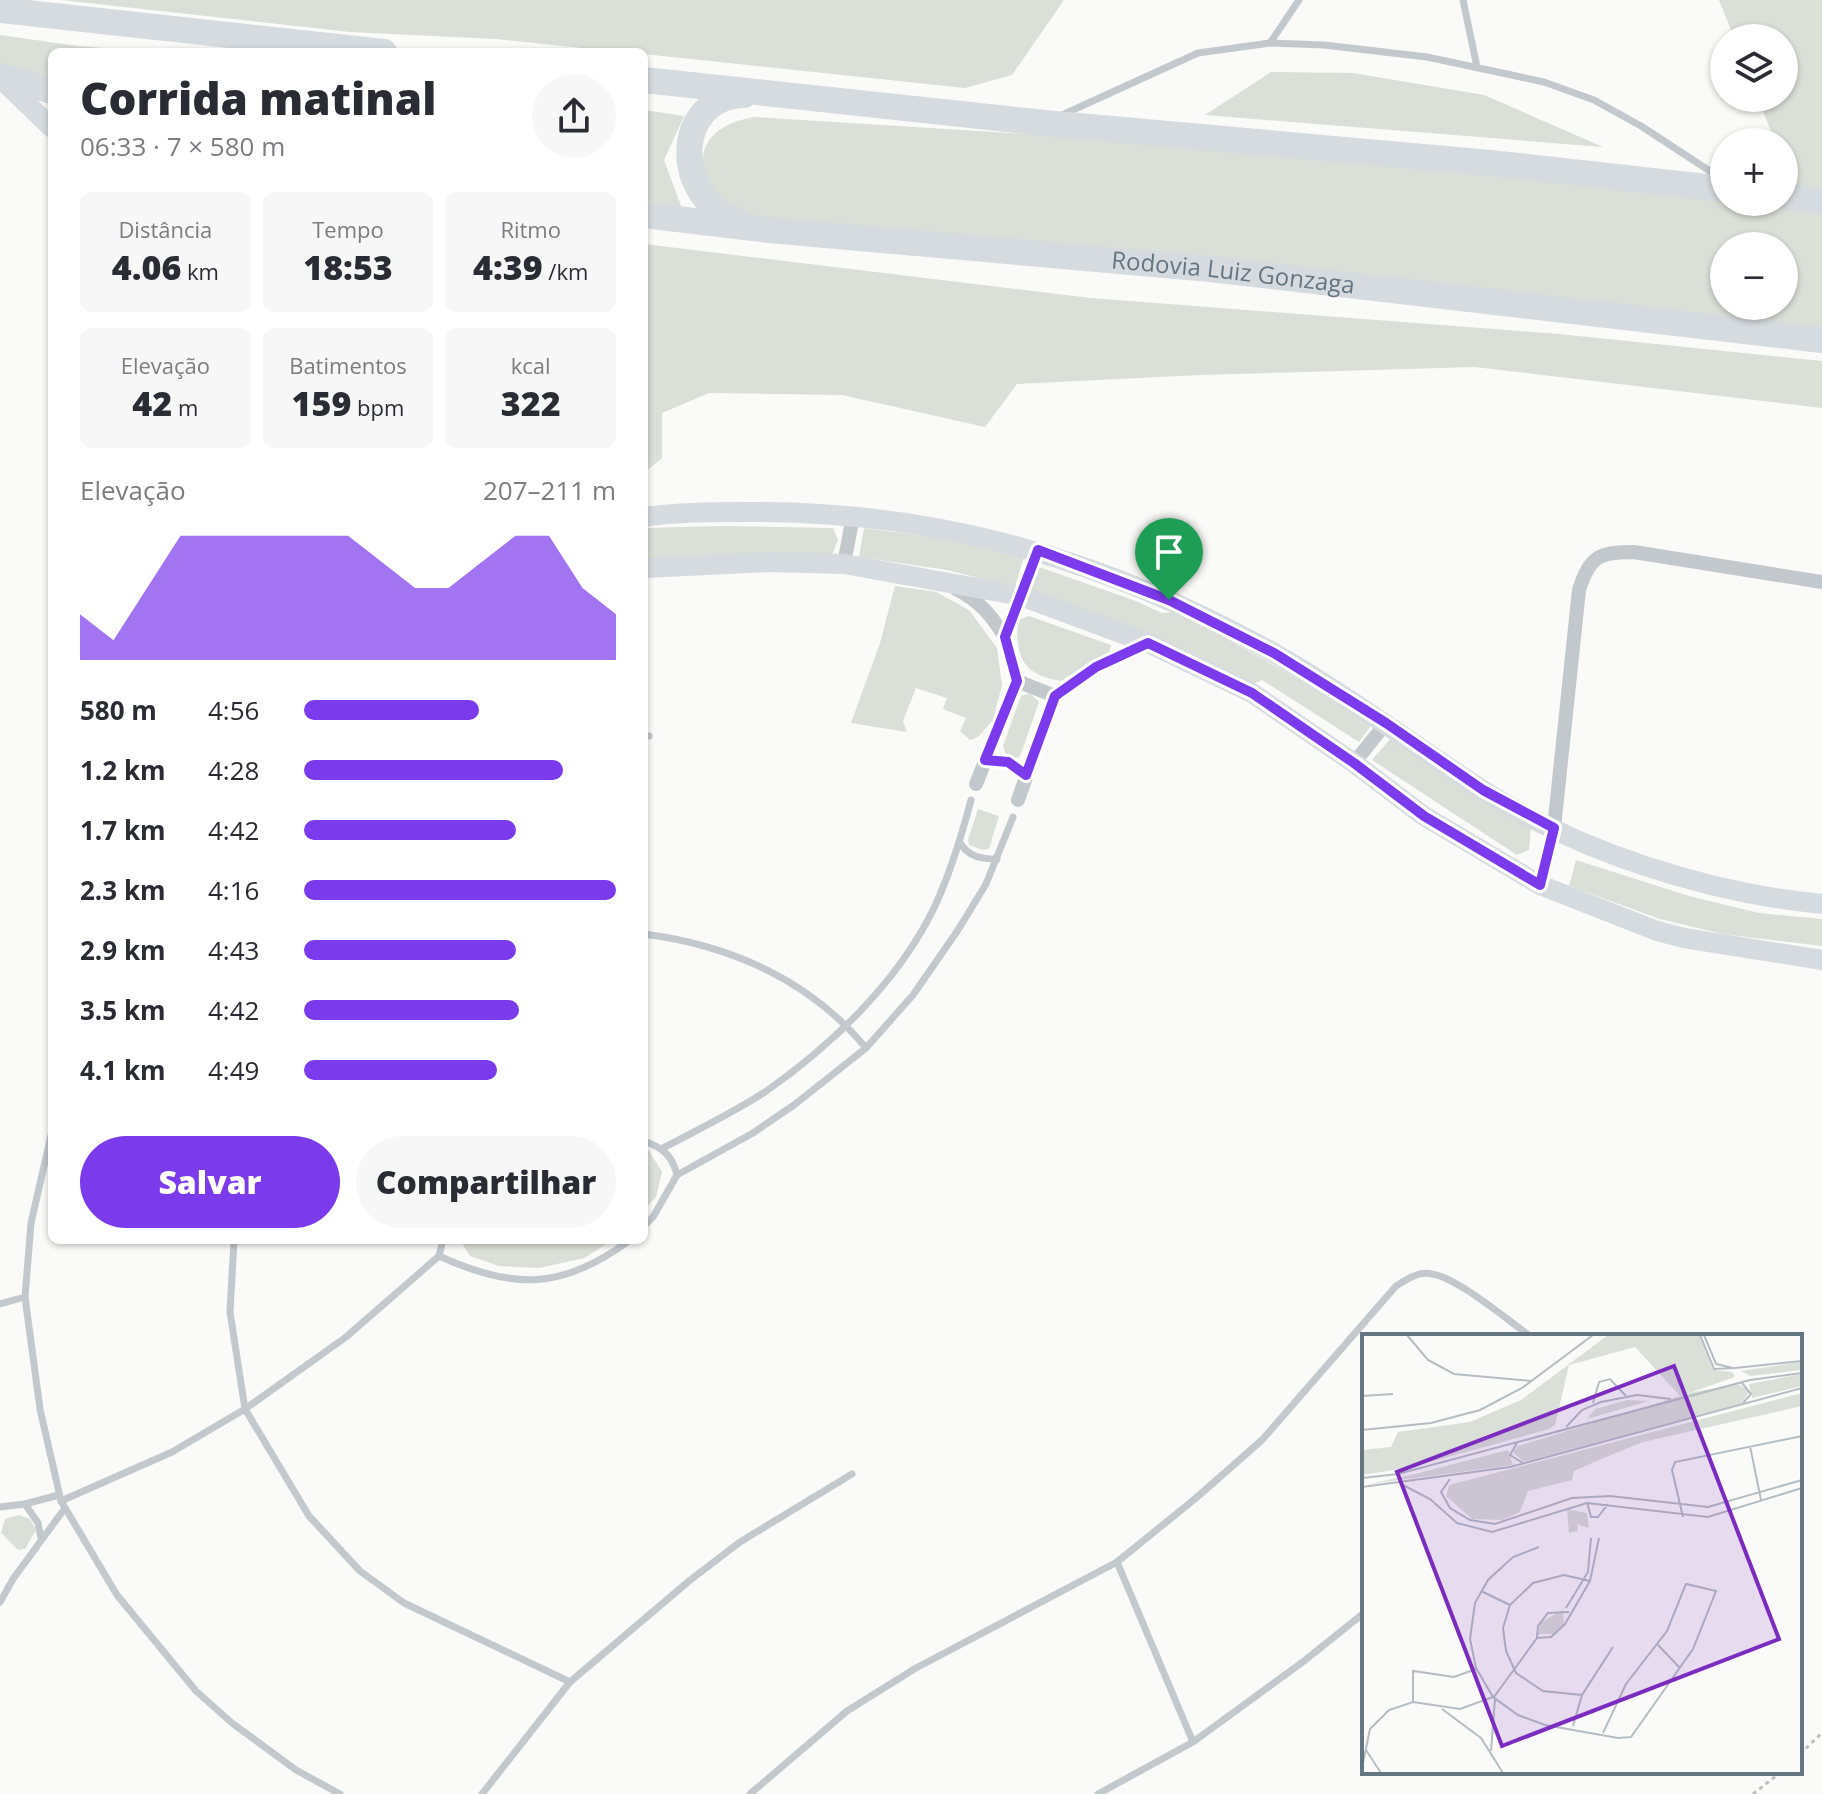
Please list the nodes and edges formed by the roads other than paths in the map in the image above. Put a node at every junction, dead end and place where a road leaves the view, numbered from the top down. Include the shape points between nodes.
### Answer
1 (1299, 0) edge
2 (1463, 0) edge
3 (0, 10) edge
4 (1270, 43) junction
5 (347, 48) edge
6 (1477, 67) junction
7 (0, 77) edge
8 (648, 80) edge
9 (48, 90) edge
10 (788, 95) junction
11 (1045, 123) junction
12 (48, 124) edge
13 (1710, 171) edge
14 (1710, 187) edge
15 (1798, 198) edge
16 (1822, 201) edge
17 (648, 215) edge
18 (769, 230) junction
19 (1822, 340) edge
20 (648, 516) edge
21 (853, 516) junction
22 (1038, 550) junction
23 (844, 564) junction
24 (648, 568) edge
25 (938, 580) junction
26 (1822, 582) edge
27 (1021, 596) junction
28 (1005, 637) junction
29 (1148, 643) junction
30 (1017, 681) junction
31 (1055, 696) junction
32 (1386, 723) junction
33 (985, 760) junction
34 (1354, 763) junction
35 (1026, 775) junction
36 (976, 784) dead end
37 (971, 800) dead end
38 (1018, 800) dead end
39 (1013, 817) dead end
40 (1554, 828) junction
41 (960, 843) junction
42 (997, 859) junction
43 (1540, 885) junction
44 (1822, 904) edge
45 (648, 935) edge
46 (1822, 960) edge
47 (846, 1024) junction
48 (866, 1048) junction
49 (648, 1142) edge
50 (663, 1148) junction
51 (48, 1149) edge
52 (677, 1175) junction
53 (648, 1222) edge
54 (234, 1244) edge
55 (442, 1244) edge
56 (624, 1244) edge
57 (439, 1256) junction
58 (25, 1297) junction
59 (0, 1304) edge
60 (1527, 1334) edge
61 (245, 1409) junction
62 (852, 1474) dead end
63 (62, 1501) junction
64 (25, 1504) junction
65 (0, 1507) edge
66 (41, 1538) junction
67 (1117, 1562) junction
68 (0, 1602) edge
69 (1362, 1615) edge
70 (570, 1682) junction
71 (1193, 1742) junction
72 (340, 1794) edge
73 (482, 1794) edge
74 (750, 1794) edge
75 (1098, 1794) edge

1 - 4 lane
2 - 6 lane
3 - 5 highway
4 - 6 lane via 1427,57
4 - 11 lane via 1198,53
6 - 13 lane via 1594,100
7 - 9 highway
7 - 12 main road
8 - 10 highway
10 - 11 highway
10 - 18 highway via 720,100 698,123 688,152 698,191 712,207
11 - 14 highway
15 - 16 highway
17 - 18 highway, Rodovia Luiz Gonzaga
18 - 19 highway, Rodovia Luiz Gonzaga via 1210,269
20 - 21 main road via 779,511
21 - 22 main road via 945,528
21 - 23 street
22 - 27 street
22 - 32 main road via 1169,600 1274,653
23 - 24 main road
23 - 25 main road
25 - 27 main road
25 - 28 street via 979,602
26 - 40 street via 1634,552 1596,557 1579,590
27 - 28 street
27 - 29 main road
28 - 30 street
29 - 31 street via 1096,667
29 - 34 main road via 1252,693
30 - 31 street
30 - 33 street
31 - 35 street
32 - 34 street
32 - 40 main road via 1483,790
33 - 35 street via 1008,762
33 - 36 street
34 - 43 main road via 1455,837
35 - 38 street
37 - 41 lane
39 - 42 lane
40 - 43 street
40 - 44 main road via 1706,884
41 - 42 lane via 977,857
41 - 47 lane via 932,911 905,955
42 - 48 lane via 913,995
43 - 46 main road via 1657,931
45 - 47 lane via 730,955 779,976
47 - 48 lane
47 - 50 lane via 762,1094
48 - 52 lane via 784,1112
49 - 50 lane
50 - 52 lane
51 - 58 lane via 31,1223
52 - 53 lane
54 - 61 lane via 230,1312
55 - 57 lane
56 - 57 lane via 590,1267 518,1282
57 - 61 lane via 346,1337
58 - 59 lane
58 - 63 lane via 40,1409
60 - 67 lane via 1450,1280 1430,1273 1412,1276 1396,1286 1262,1440
61 - 63 lane via 172,1452
61 - 70 lane via 309,1516 360,1571 404,1603
62 - 70 lane via 730,1550
63 - 64 lane
63 - 66 lane
63 - 72 lane via 117,1595 196,1691 296,1770
64 - 65 lane
64 - 66 lane
66 - 68 lane
67 - 71 lane
67 - 74 lane via 847,1711
69 - 71 lane
70 - 73 lane
71 - 75 lane

